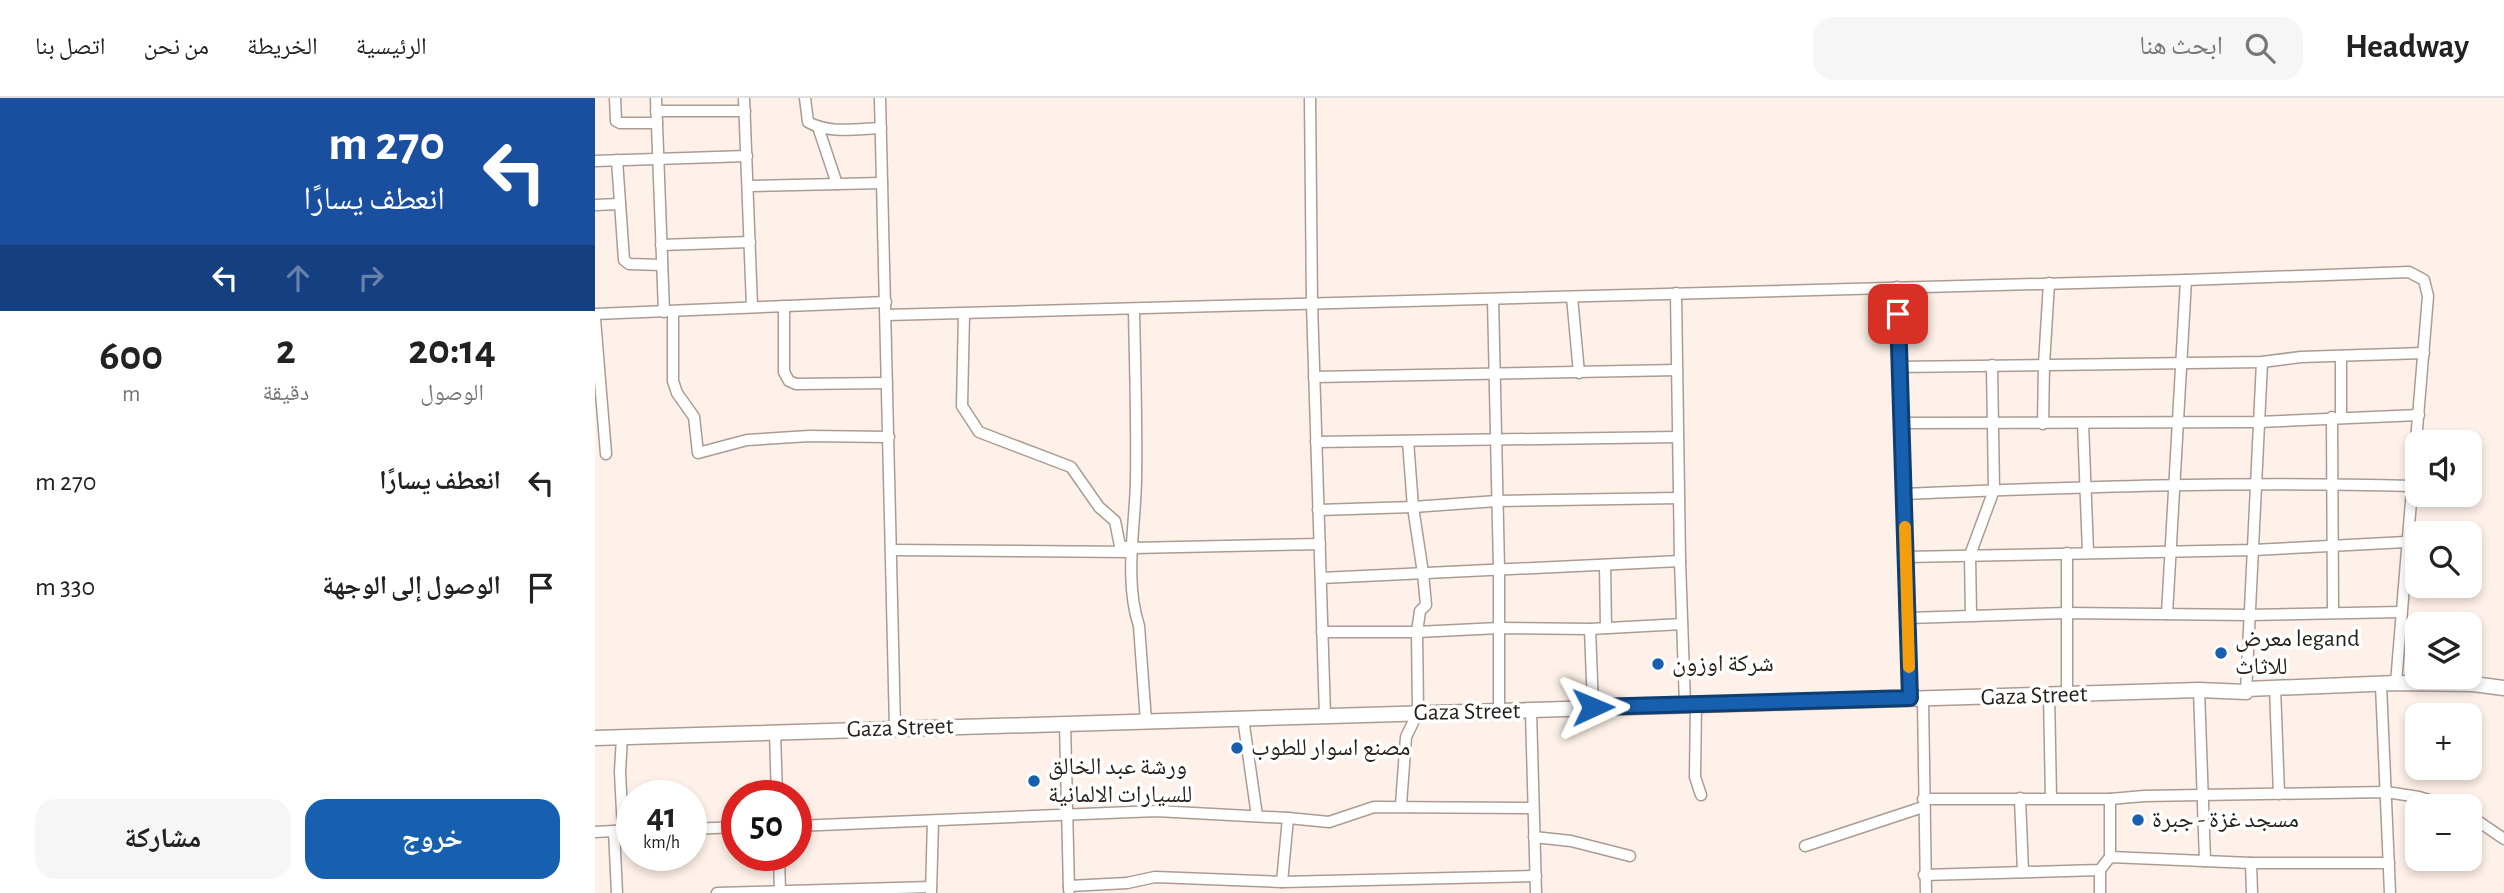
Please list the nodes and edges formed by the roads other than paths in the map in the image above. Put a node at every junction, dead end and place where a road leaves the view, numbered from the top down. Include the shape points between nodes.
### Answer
1 (615, 98) edge
2 (656, 98) edge
3 (744, 98) edge
4 (805, 98) edge
5 (880, 98) edge
6 (1310, 98) edge
7 (745, 111) junction
8 (657, 117) junction
9 (818, 127) junction
10 (881, 128) junction
11 (747, 156) junction
12 (658, 158) junction
13 (617, 160) junction
14 (595, 161) edge
15 (881, 183) junction
16 (837, 184) junction
17 (748, 186) junction
18 (620, 204) junction
19 (595, 205) edge
20 (750, 242) junction
21 (661, 245) junction
22 (662, 265) junction
23 (2186, 280) junction
24 (2049, 284) junction
25 (1897, 287) junction
26 (1676, 293) junction
27 (1572, 297) junction
28 (1493, 299) junction
29 (886, 302) junction
30 (1312, 304) junction
31 (784, 306) junction
32 (752, 307) junction
33 (1134, 309) junction
34 (669, 312) junction
35 (964, 314) junction
36 (886, 315) junction
37 (595, 316) edge
38 (2424, 352) junction
39 (2341, 356) junction
40 (2181, 362) junction
41 (2262, 362) junction
42 (2044, 364) junction
43 (1992, 365) junction
44 (1899, 367) junction
45 (1677, 370) junction
46 (1493, 373) junction
47 (1579, 373) junction
48 (1314, 377) junction
49 (887, 383) junction
50 (2419, 415) junction
51 (2337, 417) junction
52 (2178, 422) junction
53 (2259, 422) junction
54 (2083, 423) junction
55 (1901, 424) junction
56 (1993, 424) junction
57 (2043, 424) junction
58 (2418, 430) edge
59 (888, 437) junction
60 (1678, 437) junction
61 (1496, 440) junction
62 (1408, 441) junction
63 (1316, 442) junction
64 (606, 454) dead end
65 (2174, 484) junction
66 (2333, 484) junction
67 (2256, 485) junction
68 (2085, 486) junction
69 (2405, 486) edge
70 (1994, 490) junction
71 (1904, 494) junction
72 (1679, 498) junction
73 (1497, 501) junction
74 (1413, 507) junction
75 (1318, 510) junction
76 (2405, 542) edge
77 (1319, 544) junction
78 (2333, 545) junction
79 (891, 550) junction
80 (1133, 550) junction
81 (2170, 550) junction
82 (2253, 550) junction
83 (2088, 552) junction
84 (2067, 553) junction
85 (1970, 555) junction
86 (2405, 556) edge
87 (1906, 557) junction
88 (1679, 561) junction
89 (1605, 565) junction
90 (1499, 569) junction
91 (1423, 573) junction
92 (1321, 578) junction
93 (2333, 612) junction
94 (2401, 612) junction
95 (2067, 613) junction
96 (2167, 614) junction
97 (1971, 615) junction
98 (2249, 615) junction
99 (1908, 618) junction
100 (1682, 624) junction
101 (1499, 628) junction
102 (1606, 628) junction
103 (1590, 629) junction
104 (1322, 632) junction
105 (1417, 632) junction
106 (2389, 683) junction
107 (2275, 688) junction
108 (2504, 688) edge
109 (2199, 690) junction
110 (2246, 692) junction
111 (2049, 694) junction
112 (2067, 694) junction
113 (1916, 699) junction
114 (1690, 705) junction
115 (1593, 707) junction
116 (1531, 710) junction
117 (1499, 711) junction
118 (1418, 712) junction
119 (1325, 715) junction
120 (1243, 718) junction
121 (1146, 721) junction
122 (1065, 723) junction
123 (895, 728) junction
124 (775, 733) junction
125 (595, 737) edge
126 (622, 737) junction
127 (620, 780) edge
128 (776, 780) edge
129 (2386, 792) junction
130 (2279, 794) junction
131 (1701, 795) dead end
132 (2202, 795) junction
133 (2405, 795) edge
134 (2050, 797) junction
135 (2020, 798) junction
136 (2110, 799) junction
137 (1923, 803) junction
138 (1401, 805) junction
139 (1533, 808) junction
140 (1067, 815) junction
141 (1257, 816) junction
142 (1287, 818) junction
143 (933, 821) junction
144 (2482, 824) edge
145 (812, 825) edge
146 (616, 831) edge
147 (595, 832) edge
148 (1534, 837) junction
149 (2504, 839) edge
150 (1805, 846) dead end
151 (1630, 856) dead end
152 (2110, 858) junction
153 (2205, 860) junction
154 (2251, 863) junction
155 (2389, 863) junction
156 (2100, 870) junction
157 (619, 871) edge
158 (779, 871) edge
159 (2023, 872) junction
160 (1924, 875) junction
161 (1536, 876) junction
162 (1282, 882) junction
163 (931, 890) edge
164 (1069, 890) edge
165 (780, 892) edge
166 (617, 893) edge
167 (717, 893) edge
168 (1536, 893) edge
169 (1926, 893) edge
170 (2100, 893) edge
171 (2252, 893) edge
172 (2390, 893) edge

1 - 8 street via 616,121
2 - 8 street
3 - 7 street
4 - 9 street via 808,122
5 - 10 street
6 - 30 street
7 - 8 street
7 - 11 street
8 - 12 street
9 - 10 street
9 - 16 street
10 - 15 street
11 - 12 street
11 - 17 street
12 - 13 street
12 - 21 street
13 - 14 street
13 - 18 street
15 - 16 street
15 - 29 street
16 - 17 street
17 - 20 street
18 - 19 street
18 - 22 street via 625,262
20 - 21 street
20 - 32 street
21 - 22 street
22 - 34 street
23 - 24 street
23 - 38 street via 2409,272 2424,280 2428,288
23 - 40 street
24 - 25 street
24 - 42 street
25 - 26 street
25 - 44 street
26 - 27 street
26 - 45 street
27 - 28 street
27 - 47 street
28 - 30 street
28 - 46 street
29 - 31 street
29 - 36 street
30 - 33 street
30 - 48 street
31 - 32 street
31 - 49 street via 784,372 789,381
32 - 34 street
33 - 35 street
33 - 80 street
34 - 37 street
34 - 59 street via 673,382 694,417 698,453 747,440
35 - 36 street
35 - 80 street via 963,406 979,432 1071,467 1099,507 1115,521 1120,546
36 - 49 street
37 - 64 street
38 - 39 street
38 - 50 street
39 - 41 street
39 - 51 street
40 - 41 street
40 - 42 street
40 - 52 street
41 - 53 street
42 - 43 street
42 - 57 street
43 - 44 street
43 - 56 street
44 - 55 street
45 - 47 street
45 - 60 street
46 - 47 street
46 - 48 street
46 - 61 street
48 - 63 street
49 - 59 street
50 - 51 street
50 - 58 street
51 - 53 street
51 - 66 street
52 - 53 street
52 - 54 street
52 - 65 street
53 - 67 street
54 - 57 street
54 - 68 street
55 - 56 street
55 - 71 street
56 - 57 street
56 - 70 street
59 - 79 street
60 - 61 street
60 - 72 street
61 - 62 street
61 - 73 street
62 - 63 street
62 - 74 street
63 - 75 street
65 - 67 street
65 - 68 street
65 - 81 street
66 - 67 street
66 - 69 street
66 - 78 street
67 - 82 street
68 - 70 street
68 - 83 street
70 - 71 street
70 - 85 street
71 - 87 street
72 - 73 street
72 - 88 street
73 - 74 street
73 - 90 street
74 - 75 street
74 - 91 street
75 - 77 street
76 - 78 street
77 - 80 street
77 - 92 street
78 - 82 street
78 - 93 street
79 - 80 street
79 - 123 street
80 - 121 street via 1134,611
81 - 82 street
81 - 83 street
81 - 96 street
82 - 98 street
83 - 84 street
84 - 85 street
84 - 95 street
85 - 87 street
85 - 97 street
86 - 94 street
87 - 99 street
88 - 89 street
88 - 100 street
89 - 90 street
89 - 102 street
90 - 91 street
90 - 101 street
91 - 92 street
91 - 105 street via 1426,604 1420,611
92 - 104 street
93 - 94 street
93 - 98 street
94 - 106 street
95 - 96 street
95 - 97 street
95 - 112 street
96 - 98 street
97 - 99 street
98 - 110 street
99 - 113 street
100 - 102 street
100 - 114 street
101 - 103 street
101 - 105 street
101 - 117 street
102 - 103 street
103 - 115 street
104 - 105 street
104 - 119 street
105 - 118 street
106 - 107 main road, Gaza Street
106 - 108 main road, Gaza Street
106 - 129 street
107 - 110 main road, Gaza Street
107 - 130 street
109 - 110 main road, Gaza Street
109 - 112 main road, Gaza Street
109 - 132 street
111 - 112 main road, Gaza Street
111 - 113 main road, Gaza Street
111 - 134 street
113 - 114 main road, Gaza Street
113 - 137 street
114 - 115 main road, Gaza Street
114 - 131 street via 1695,777
115 - 116 main road, Gaza Street
116 - 117 main road, Gaza Street
116 - 139 street
117 - 118 main road, Gaza Street
118 - 119 main road, Gaza Street
118 - 138 street via 1406,737
119 - 120 main road, Gaza Street
120 - 121 main road, Gaza Street
120 - 141 street
121 - 122 main road, Gaza Street
122 - 123 main road, Gaza Street
122 - 140 street
123 - 124 main road, Gaza Street
124 - 126 main road, Gaza Street
124 - 128 street
125 - 126 main road, Gaza Street
126 - 127 street
129 - 130 street
129 - 133 street
129 - 155 street
130 - 132 street
132 - 136 street
132 - 153 street
134 - 135 street
134 - 136 street
135 - 137 street
135 - 159 street
136 - 152 street
137 - 150 street
137 - 160 street
138 - 139 street
138 - 142 street via 1374,807 1329,822
139 - 148 street
140 - 141 street via 1170,811
140 - 143 street
140 - 164 street
141 - 142 street
142 - 162 street
143 - 145 street
143 - 163 street
144 - 149 street
146 - 147 street
148 - 151 street
148 - 161 street
152 - 153 street
152 - 156 street
153 - 154 street
154 - 155 street
154 - 171 street
155 - 172 street
156 - 159 street
156 - 170 street
157 - 166 street
158 - 165 street
159 - 160 street
160 - 169 street
161 - 162 street
161 - 168 street
162 - 164 street via 1156,877
163 - 165 street
165 - 167 street

